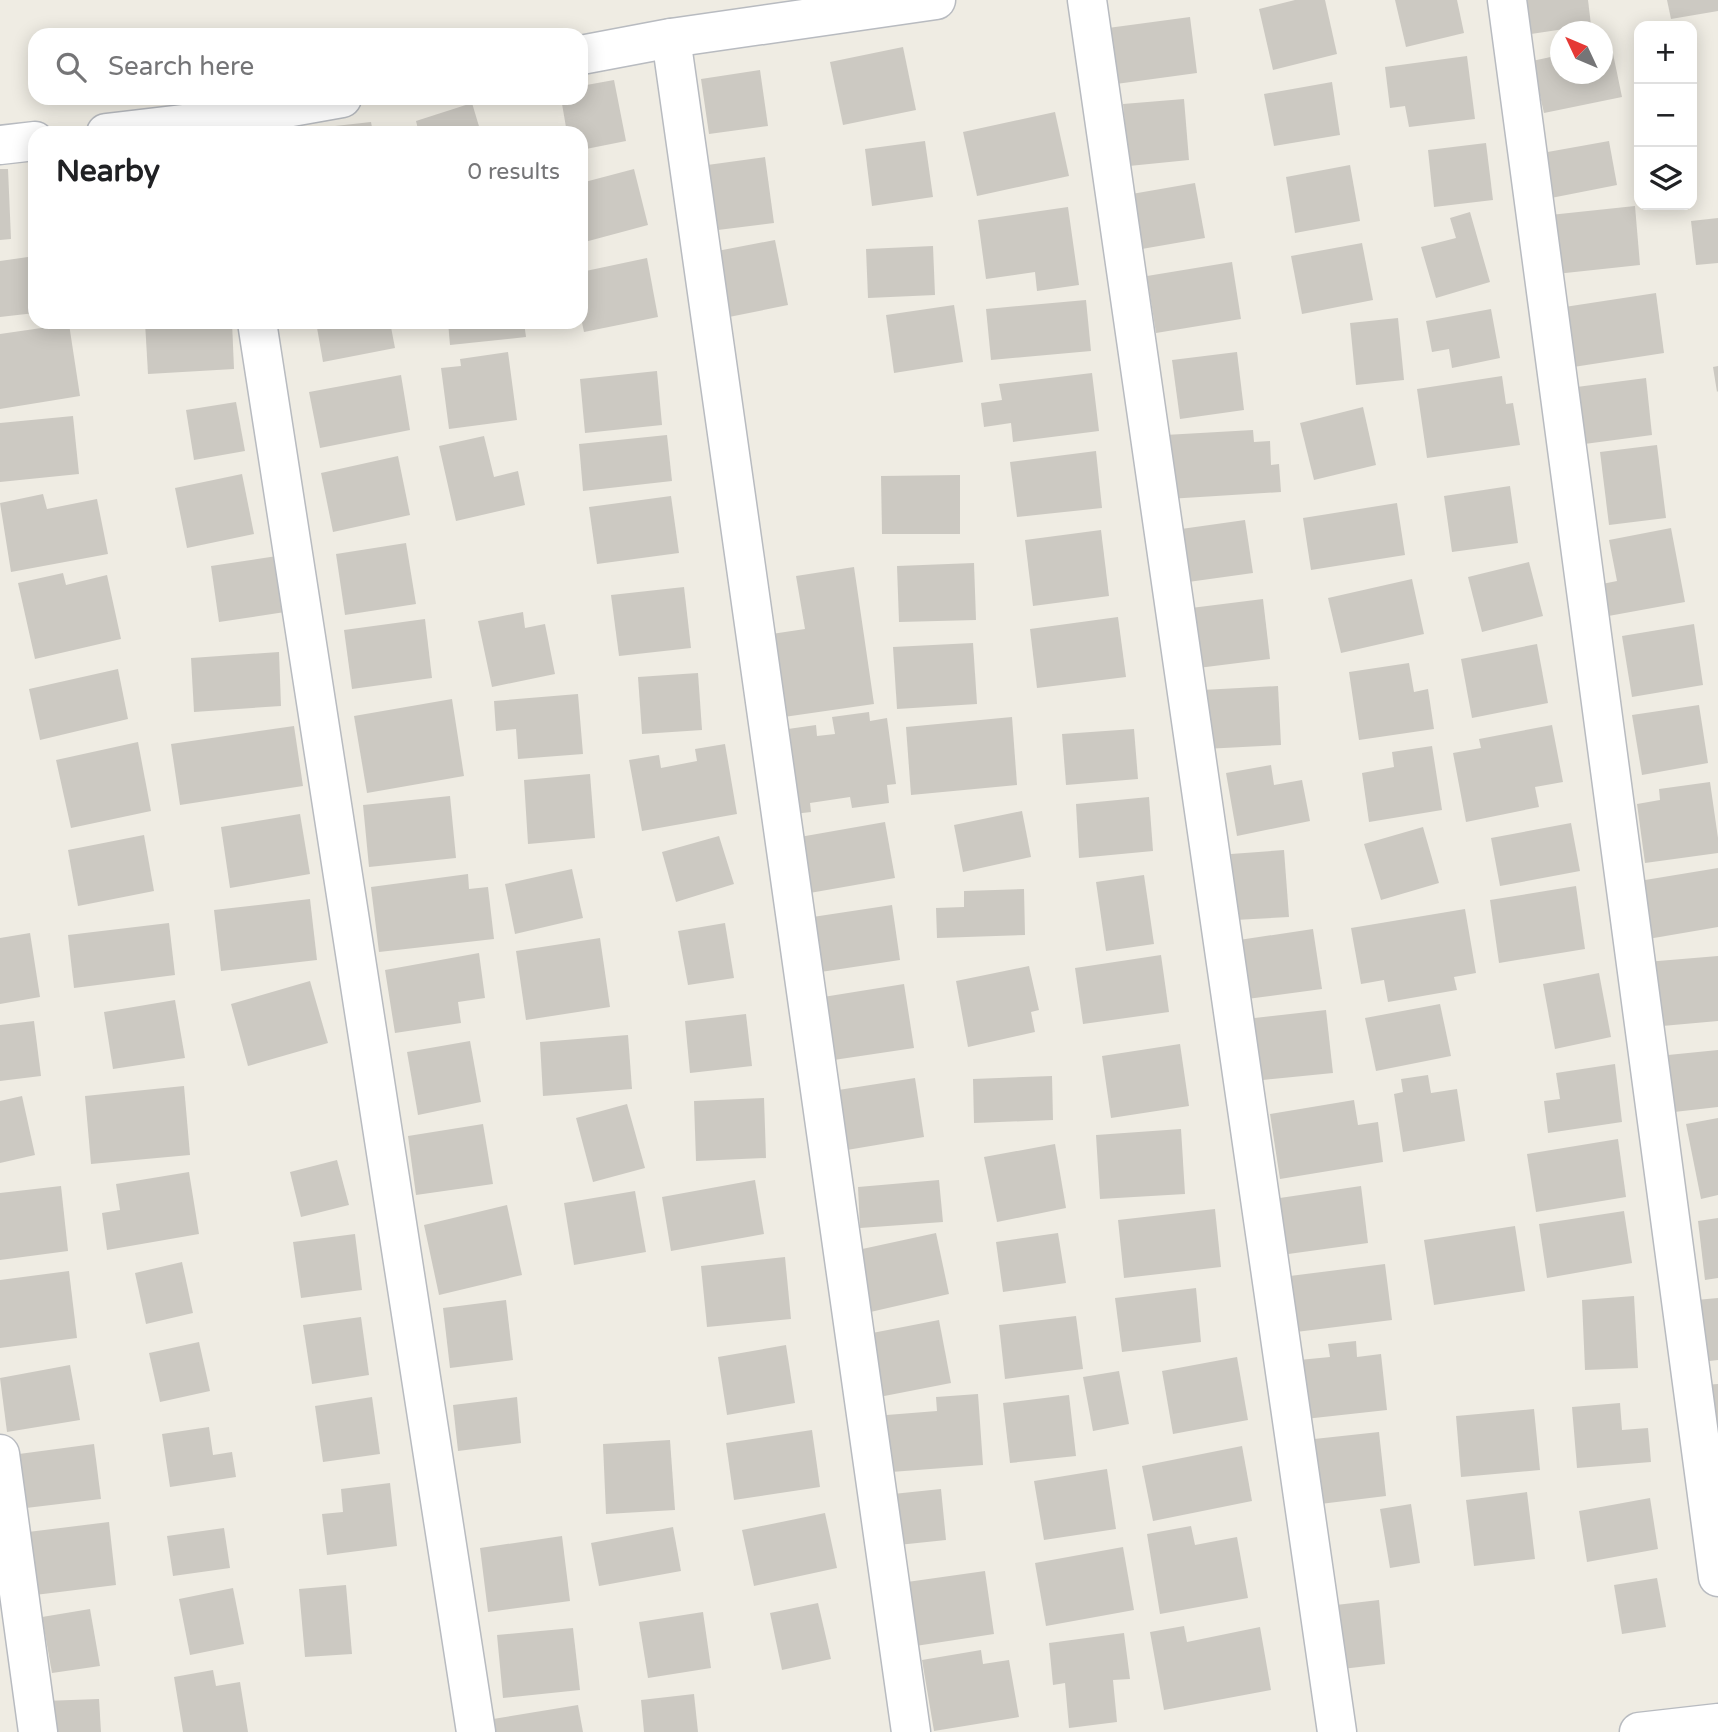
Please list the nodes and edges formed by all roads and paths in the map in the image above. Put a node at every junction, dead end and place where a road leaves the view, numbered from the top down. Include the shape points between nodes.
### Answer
1 (936, 0) edge
2 (1087, 0) edge
3 (1507, 0) edge
4 (671, 38) junction
5 (588, 54) edge
6 (313, 105) edge
7 (226, 126) edge
8 (28, 142) edge
9 (0, 145) edge
10 (258, 329) edge
11 (0, 1454) edge
12 (1718, 1577) edge
13 (1718, 1723) edge
14 (38, 1732) edge
15 (476, 1732) edge
16 (911, 1732) edge
17 (1337, 1732) edge
18 (1639, 1732) edge

1 - 4 street
2 - 17 street
3 - 12 street
4 - 5 street
4 - 16 street
6 - 7 street
8 - 9 street
10 - 15 street
11 - 14 street
13 - 18 street

